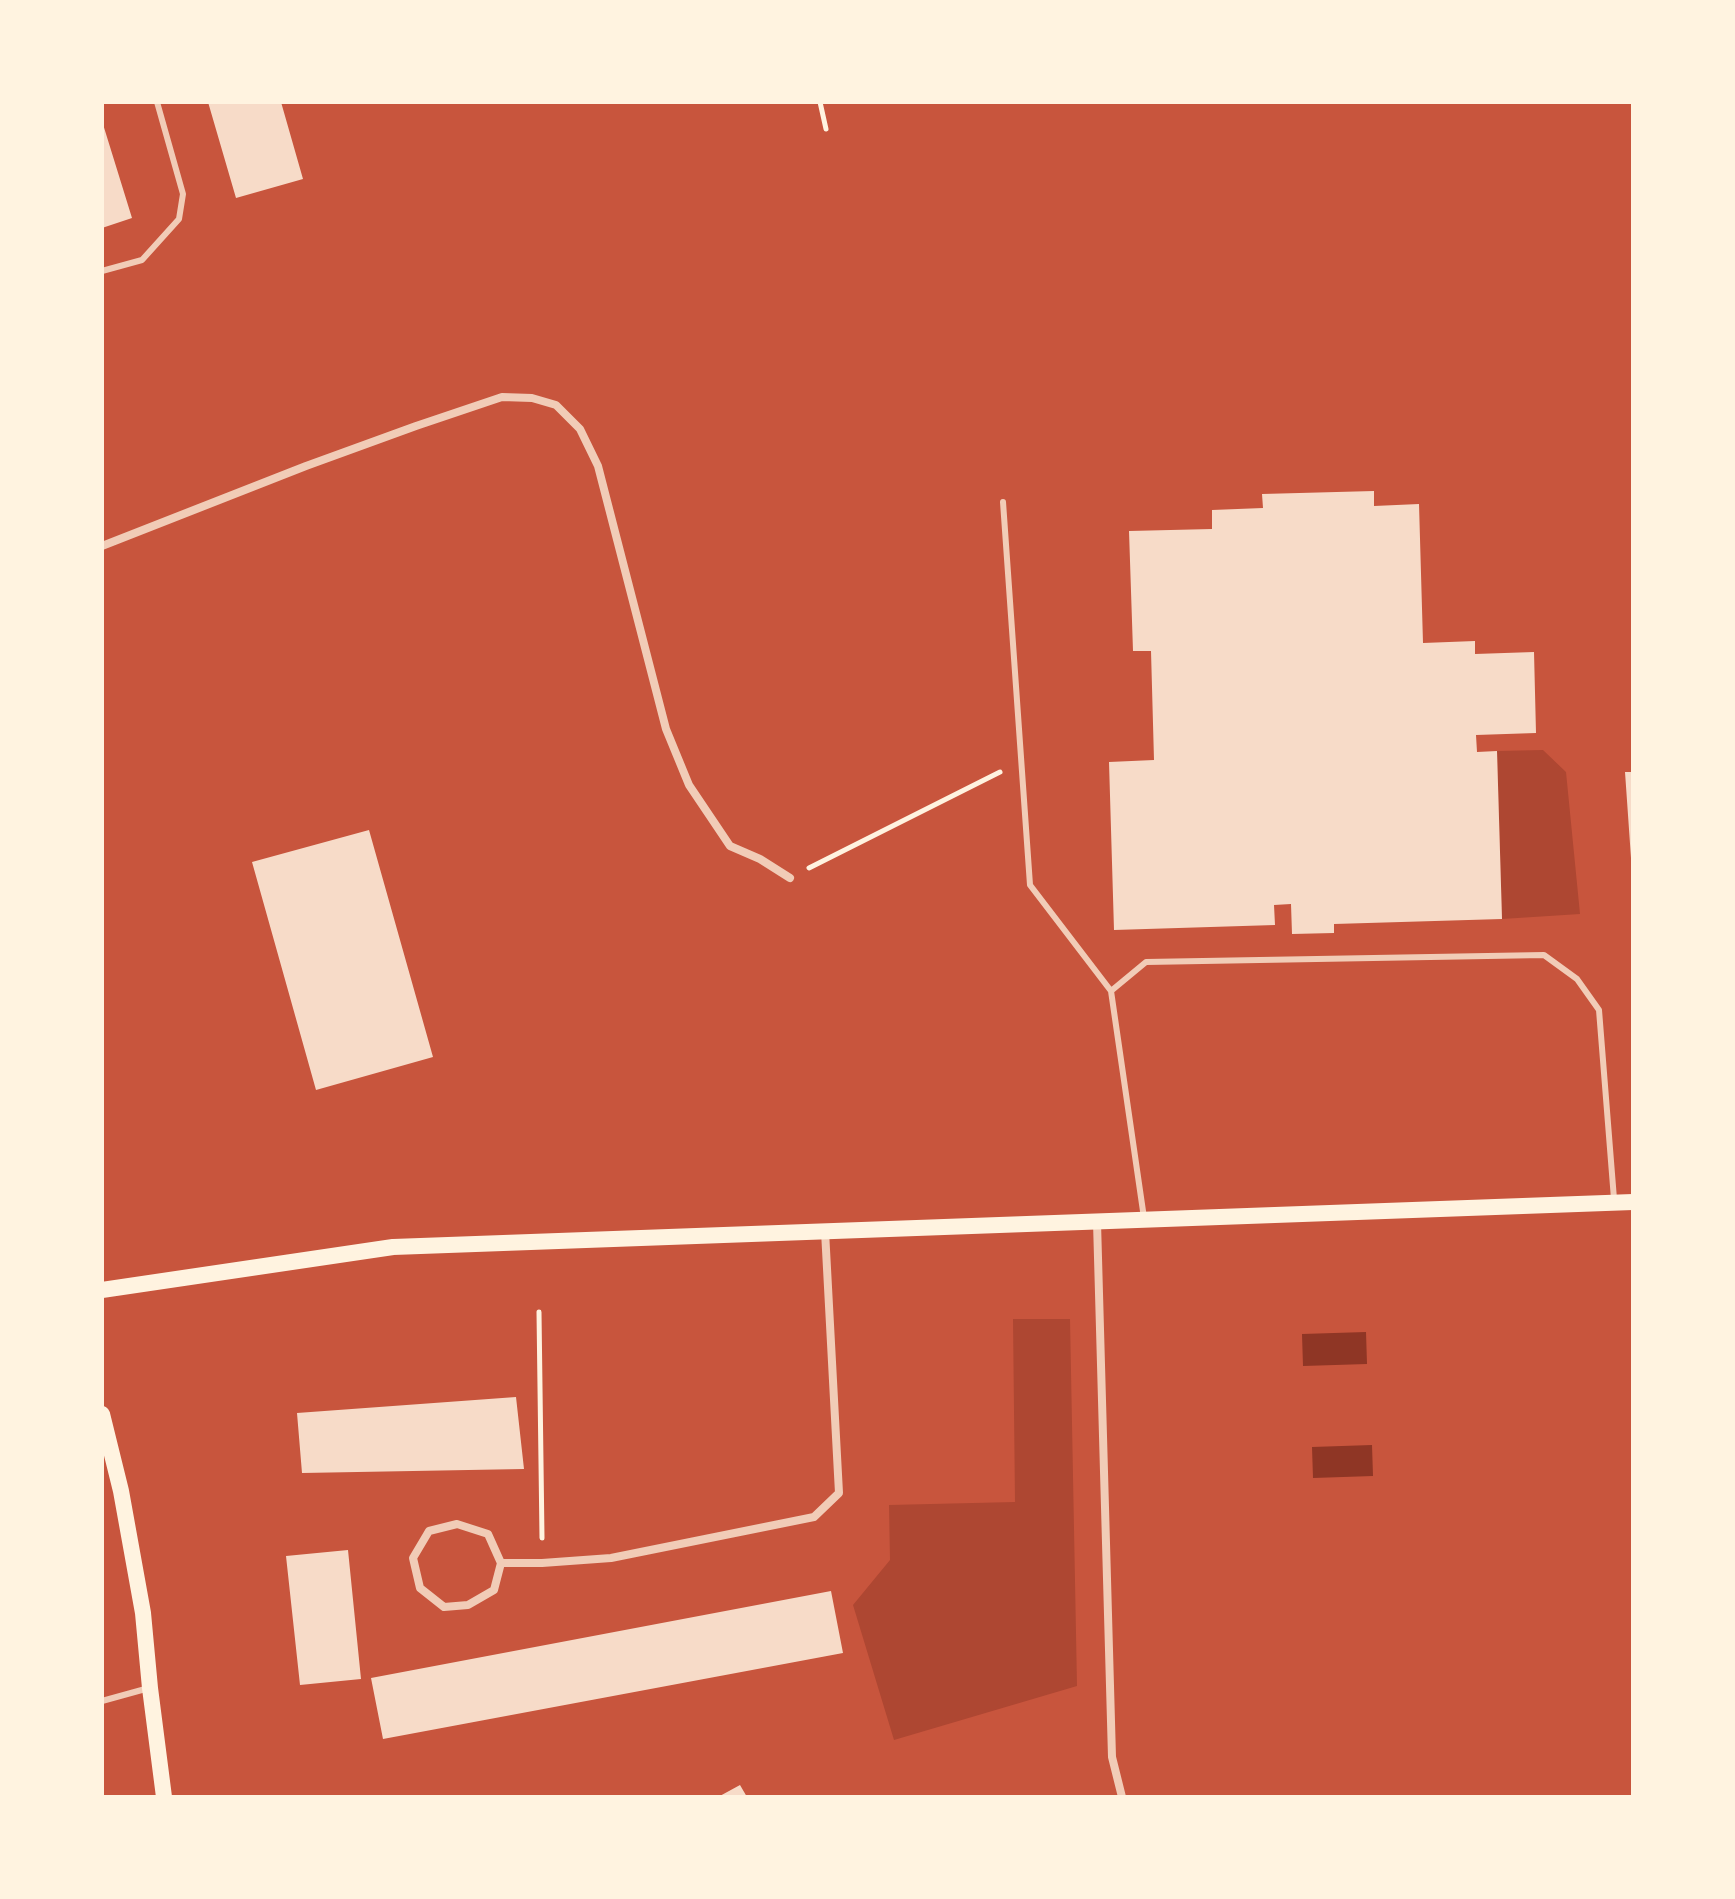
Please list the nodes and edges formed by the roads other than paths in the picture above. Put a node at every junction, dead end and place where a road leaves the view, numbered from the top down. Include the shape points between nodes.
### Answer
1 (157, 102) edge
2 (102, 271) edge
3 (1003, 502) dead end
4 (102, 546) edge
5 (790, 878) road end
6 (1111, 991) junction
7 (1633, 1202) edge
8 (1615, 1203) junction
9 (1145, 1221) junction
10 (1097, 1222) junction
11 (825, 1231) junction
12 (102, 1290) edge
13 (102, 1414) edge
14 (501, 1563) junction
15 (150, 1688) junction
16 (102, 1701) edge
17 (164, 1797) edge
18 (1122, 1797) edge

1 - 2 lane via 183,194 179,219 142,260
3 - 6 lane via 1030,885
4 - 5 street via 502,397 556,405 580,429 598,466 666,729 689,785 730,846
6 - 8 lane via 1146,962 1544,955 1577,979 1599,1010
6 - 9 lane
7 - 8 main road
8 - 9 main road
9 - 10 main road
10 - 11 main road
10 - 18 street via 1112,1757
11 - 12 main road via 393,1247
11 - 14 street via 839,1493 814,1517 611,1558
13 - 15 main road via 143,1613
14 - 14 street via 494,1590 468,1605 444,1607 420,1588 413,1558 429,1531 457,1524 488,1534
15 - 16 lane
15 - 17 main road

